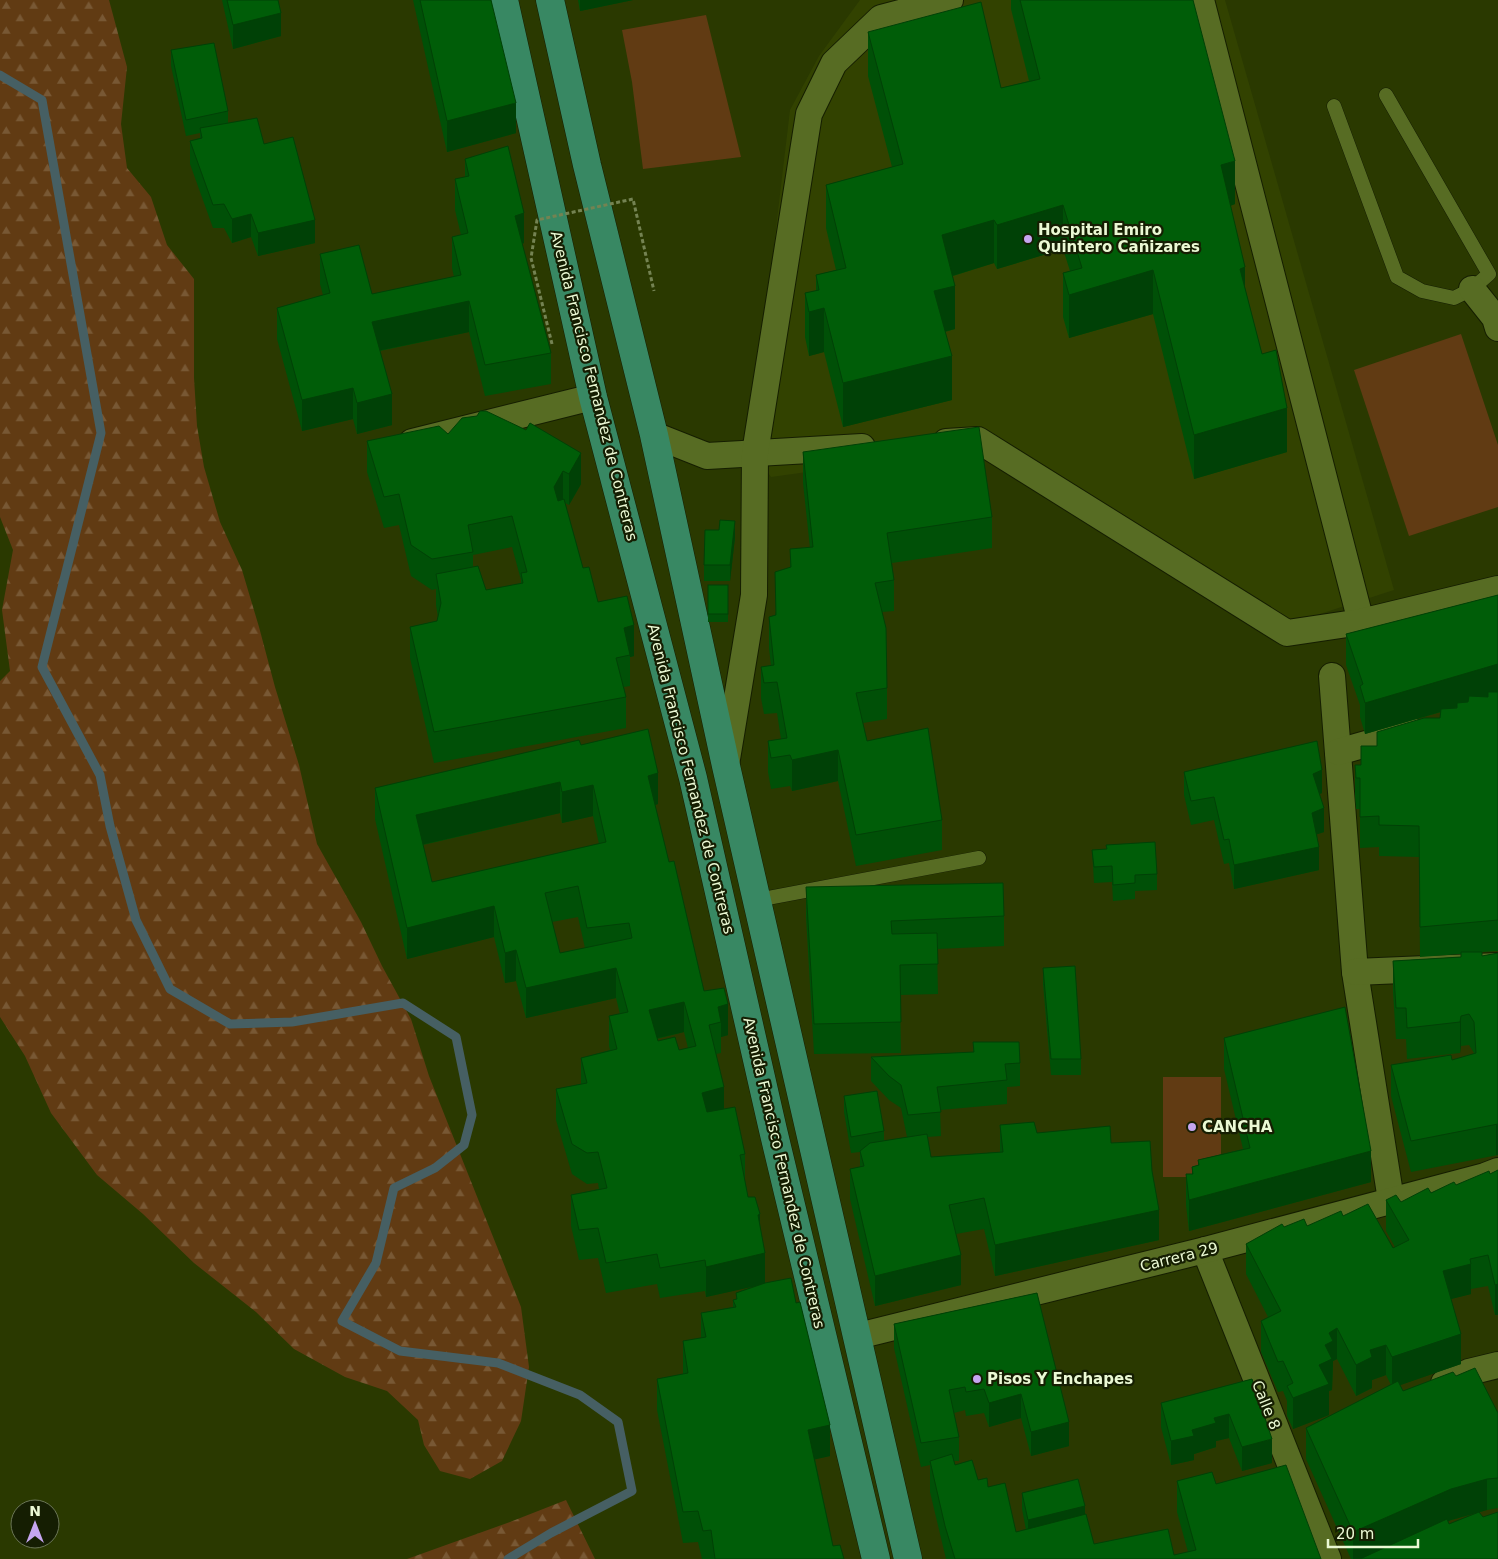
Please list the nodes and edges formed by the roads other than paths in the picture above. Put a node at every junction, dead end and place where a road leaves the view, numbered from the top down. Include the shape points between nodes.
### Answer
1 (504, 0) edge
2 (550, 0) edge
3 (950, 0) edge
4 (1201, 0) edge
5 (1386, 95) dead end
6 (1334, 106) dead end
7 (1472, 289) junction
8 (1498, 328) edge
9 (593, 397) junction
10 (654, 434) junction
11 (920, 443) edge
12 (881, 446) edge
13 (386, 448) edge
14 (755, 452) junction
15 (1498, 589) edge
16 (1361, 622) junction
17 (1332, 676) dead end
18 (1432, 726) edge
19 (1338, 752) junction
20 (726, 766) junction
21 (979, 858) dead end
22 (757, 900) junction
23 (1498, 966) edge
24 (1355, 972) junction
25 (1498, 1171) edge
26 (1392, 1200) junction
27 (1205, 1250) junction
28 (858, 1336) junction
29 (1498, 1365) edge
30 (1425, 1390) edge
31 (876, 1559) edge
32 (908, 1559) edge
33 (1328, 1559) edge

1 - 9 main road, Avenida Francisco Fernandez de Contreras
2 - 10 main road
3 - 14 street via 881,18 834,63 809,114
4 - 16 street
5 - 7 lane via 1489,274
6 - 7 lane via 1397,278 1422,291 1454,298
7 - 8 street via 1495,318
9 - 13 street
9 - 31 main road, Avenida Francisco Fernandez de Contreras via 693,778 775,1139
10 - 14 street via 707,456
10 - 20 main road
11 - 16 street via 978,440 1287,633
12 - 14 street
14 - 20 street via 754,595
15 - 16 street
17 - 19 street
18 - 19 street
19 - 24 street
20 - 22 main road
21 - 22 lane
22 - 28 main road
23 - 24 street
24 - 26 street
25 - 26 street, Carrera 29
26 - 27 street, Carrera 29
27 - 28 street, Carrera 29
27 - 33 street, Calle 8 via 1292,1444
28 - 32 main road
29 - 30 street via 1469,1372

